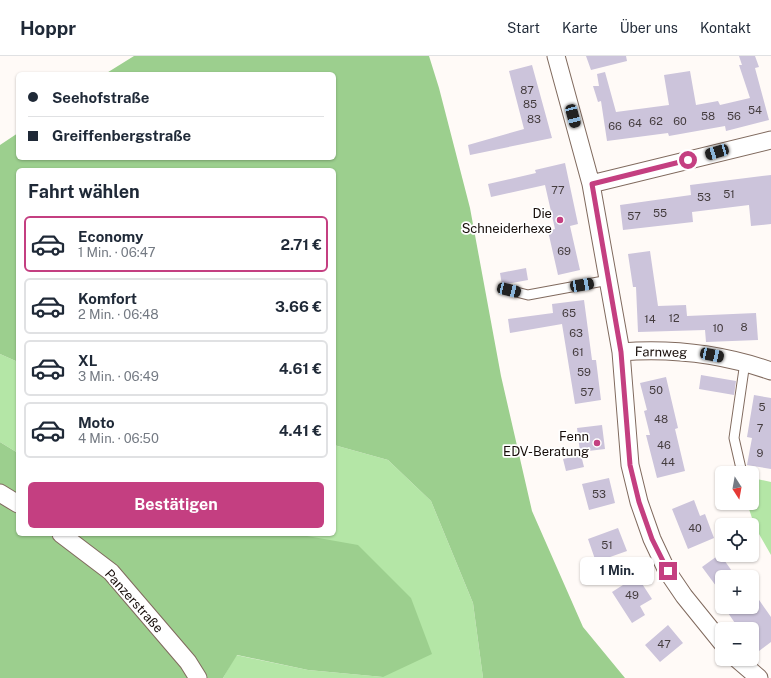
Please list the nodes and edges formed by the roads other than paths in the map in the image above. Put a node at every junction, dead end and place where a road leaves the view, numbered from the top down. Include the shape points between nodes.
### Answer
1 (556, 56) edge
2 (771, 140) edge
3 (592, 184) junction
4 (609, 280) junction
5 (509, 290) dead end
6 (621, 352) junction
7 (744, 362) junction
8 (771, 371) edge
9 (740, 466) edge
10 (0, 493) edge
11 (16, 503) edge
12 (64, 536) edge
13 (715, 634) edge
14 (745, 666) edge
15 (198, 678) edge
16 (759, 678) edge

1 - 3 street
2 - 3 street
3 - 4 street
4 - 5 lane via 528,295
4 - 6 street
6 - 7 street, Farnweg via 671,351 712,355
6 - 13 street via 630,465 639,502 652,539 668,571 684,596
7 - 8 street, Farnweg
7 - 9 lane via 734,438
10 - 11 street
12 - 15 street, Panzerstraße via 111,572 188,662
14 - 16 street

